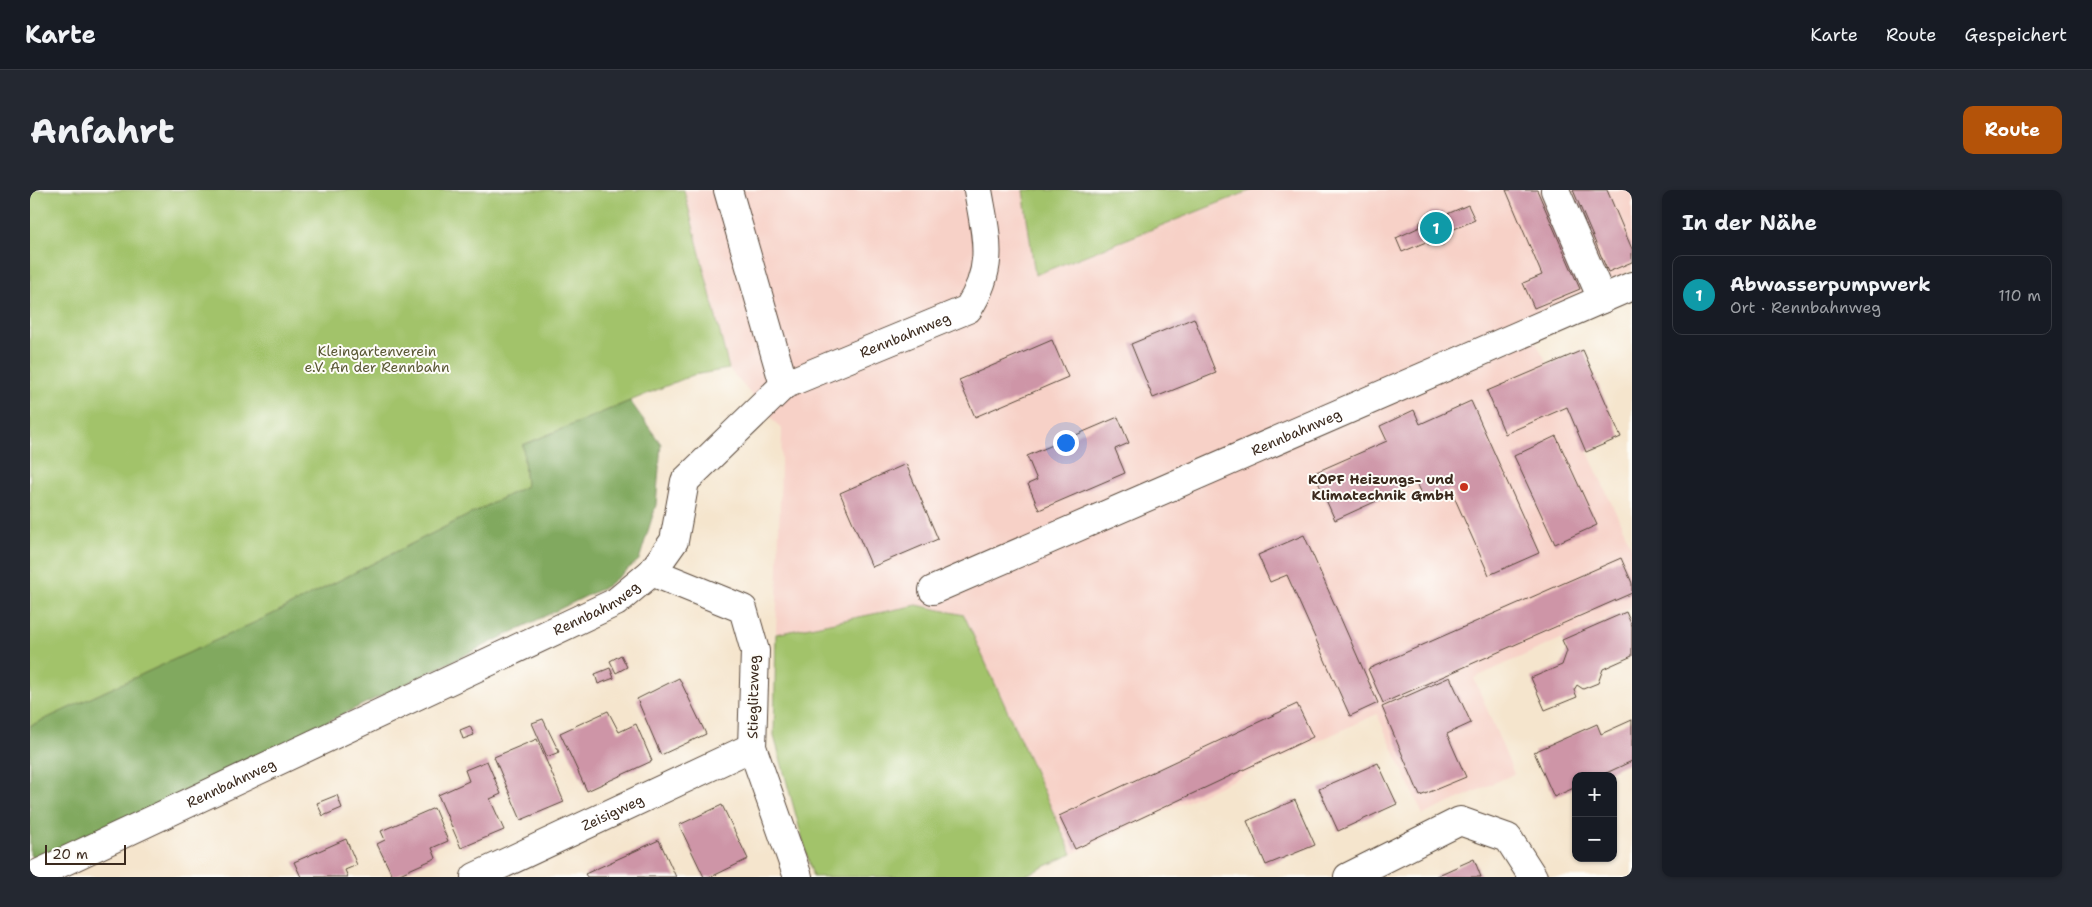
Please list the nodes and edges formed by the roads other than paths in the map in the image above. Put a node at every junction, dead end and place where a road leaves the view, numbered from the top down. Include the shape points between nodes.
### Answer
1 (728, 190) edge
2 (978, 190) edge
3 (1555, 190) edge
4 (1632, 286) edge
5 (1602, 300) junction
6 (784, 385) junction
7 (652, 572) junction
8 (933, 590) dead end
9 (752, 747) junction
10 (30, 877) edge
11 (475, 877) edge
12 (798, 877) edge
13 (1348, 877) edge
14 (1532, 877) edge

1 - 6 street
2 - 6 street, Rennbahnweg via 987,240 987,270 980,291 968,309
3 - 5 street
4 - 5 street, Rennbahnweg
5 - 8 street, Rennbahnweg
6 - 7 street, Rennbahnweg via 685,481 674,541
7 - 9 street, Stieglitzweg via 744,609 755,651
7 - 10 street, Rennbahnweg via 616,602
9 - 11 street, Zeisigweg
9 - 12 street, Stieglitzweg
13 - 14 street via 1460,821 1508,838

